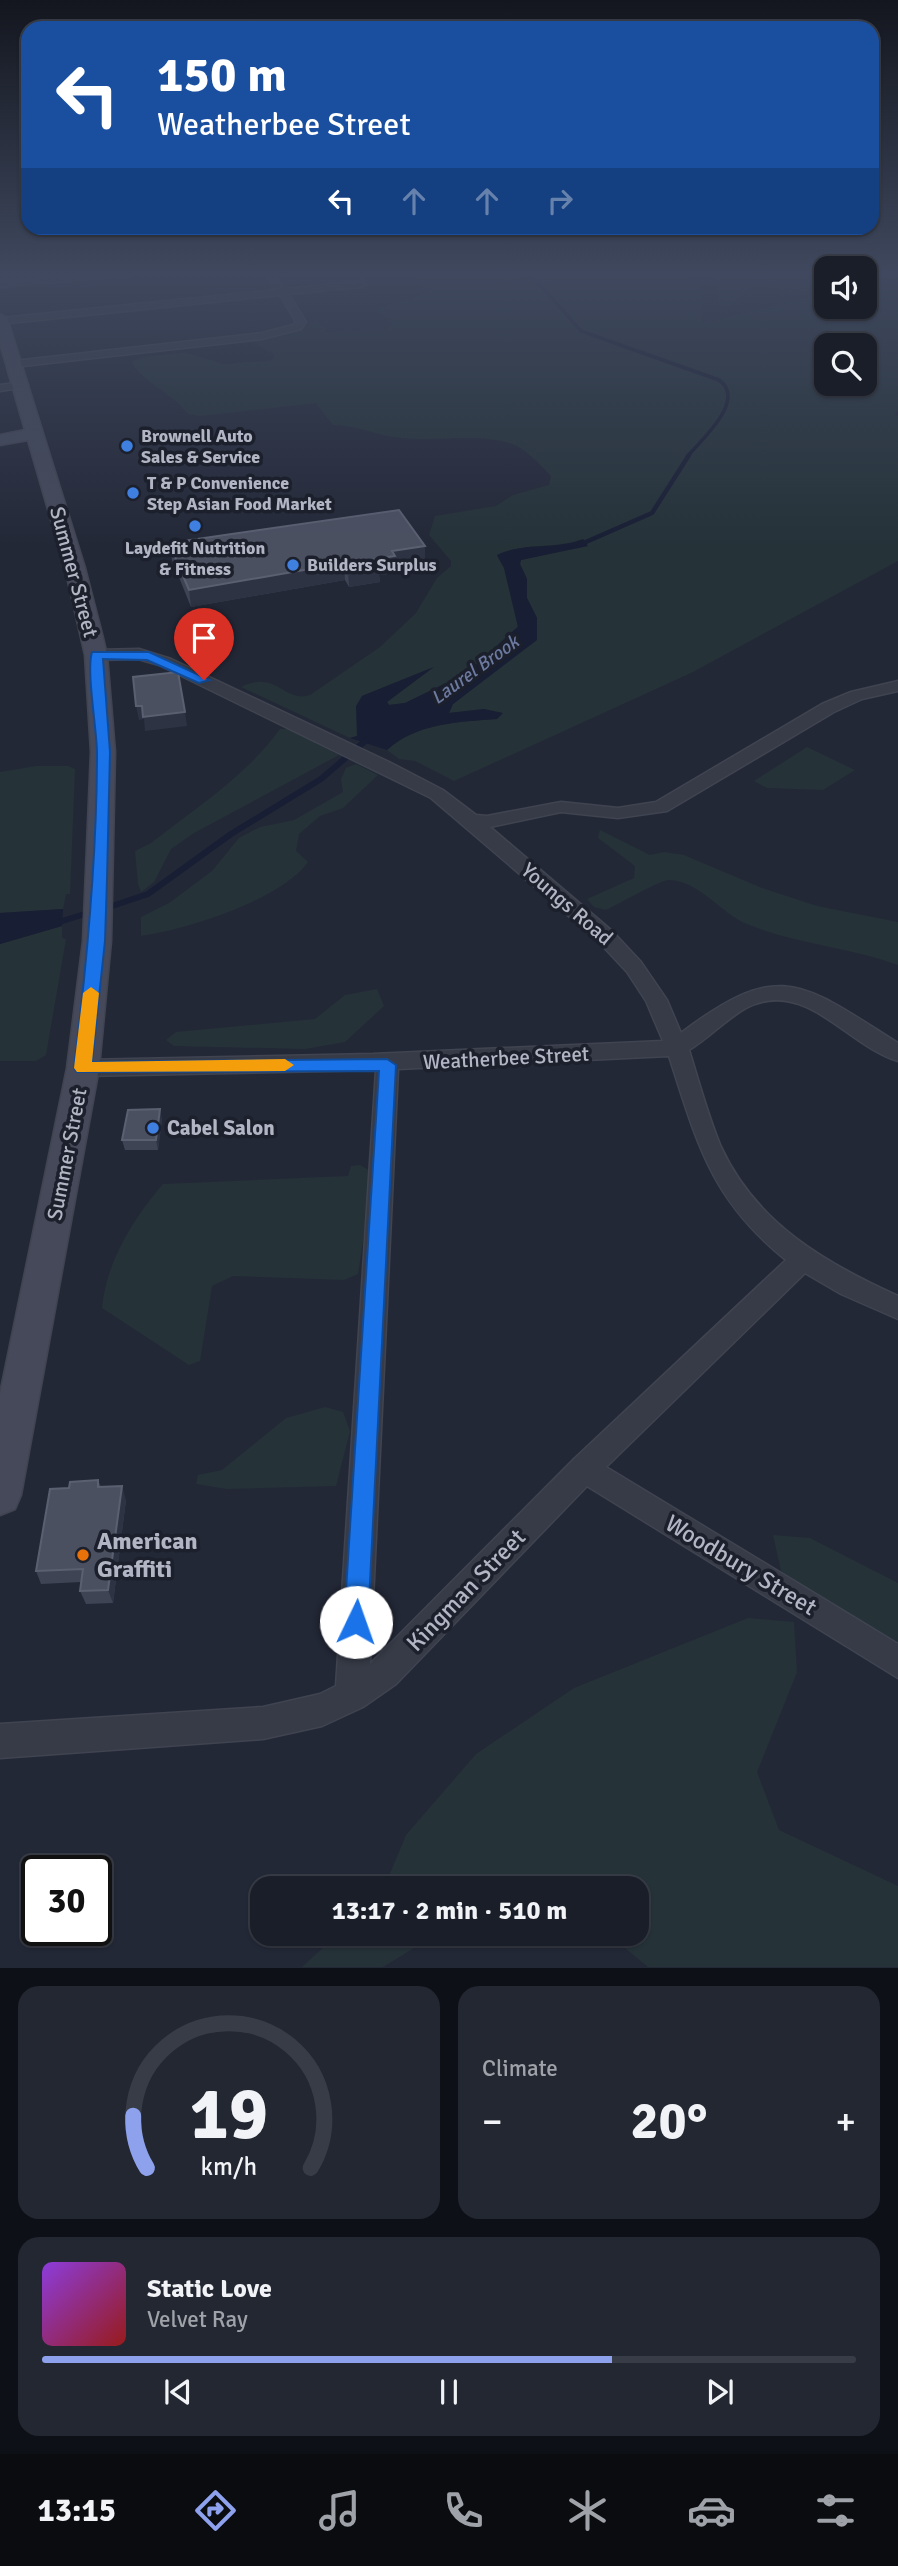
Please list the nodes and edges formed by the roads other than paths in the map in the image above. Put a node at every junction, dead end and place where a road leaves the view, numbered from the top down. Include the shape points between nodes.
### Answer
1 (14, 364) edge
2 (22, 385) junction
3 (0, 388) edge
4 (35, 434) junction
5 (0, 440) edge
6 (96, 655) junction
7 (898, 686) edge
8 (479, 827) junction
9 (677, 1048) junction
10 (898, 1053) edge
11 (385, 1063) junction
12 (83, 1068) junction
13 (803, 1259) junction
14 (898, 1308) edge
15 (584, 1469) junction
16 (0, 1496) edge
17 (898, 1662) edge
18 (352, 1696) junction
19 (0, 1741) edge

1 - 2 main road, Summer Street
2 - 3 street
2 - 4 main road, Summer Street
4 - 5 main road
4 - 6 main road, Summer Street
6 - 8 street, Youngs Road via 149,656 383,766 437,794
6 - 12 main road, Summer Street via 103,752 99,894
7 - 8 street via 857,695 828,708 667,805 641,812 595,812
8 - 9 street, Youngs Road via 621,952 656,1000
9 - 10 street via 741,1000 783,993 815,1001
9 - 11 street, Weatherbee Street
9 - 13 street, Youngs Road via 703,1130 729,1183 755,1219
11 - 12 street, Weatherbee Street
11 - 18 street
12 - 16 main road, Summer Street
13 - 14 street, Youngs Road
13 - 15 street, Kingman Street
15 - 17 street, Woodbury Street
15 - 18 street, Kingman Street via 419,1640 385,1673
18 - 19 street, Kingman Street via 312,1713 264,1723

